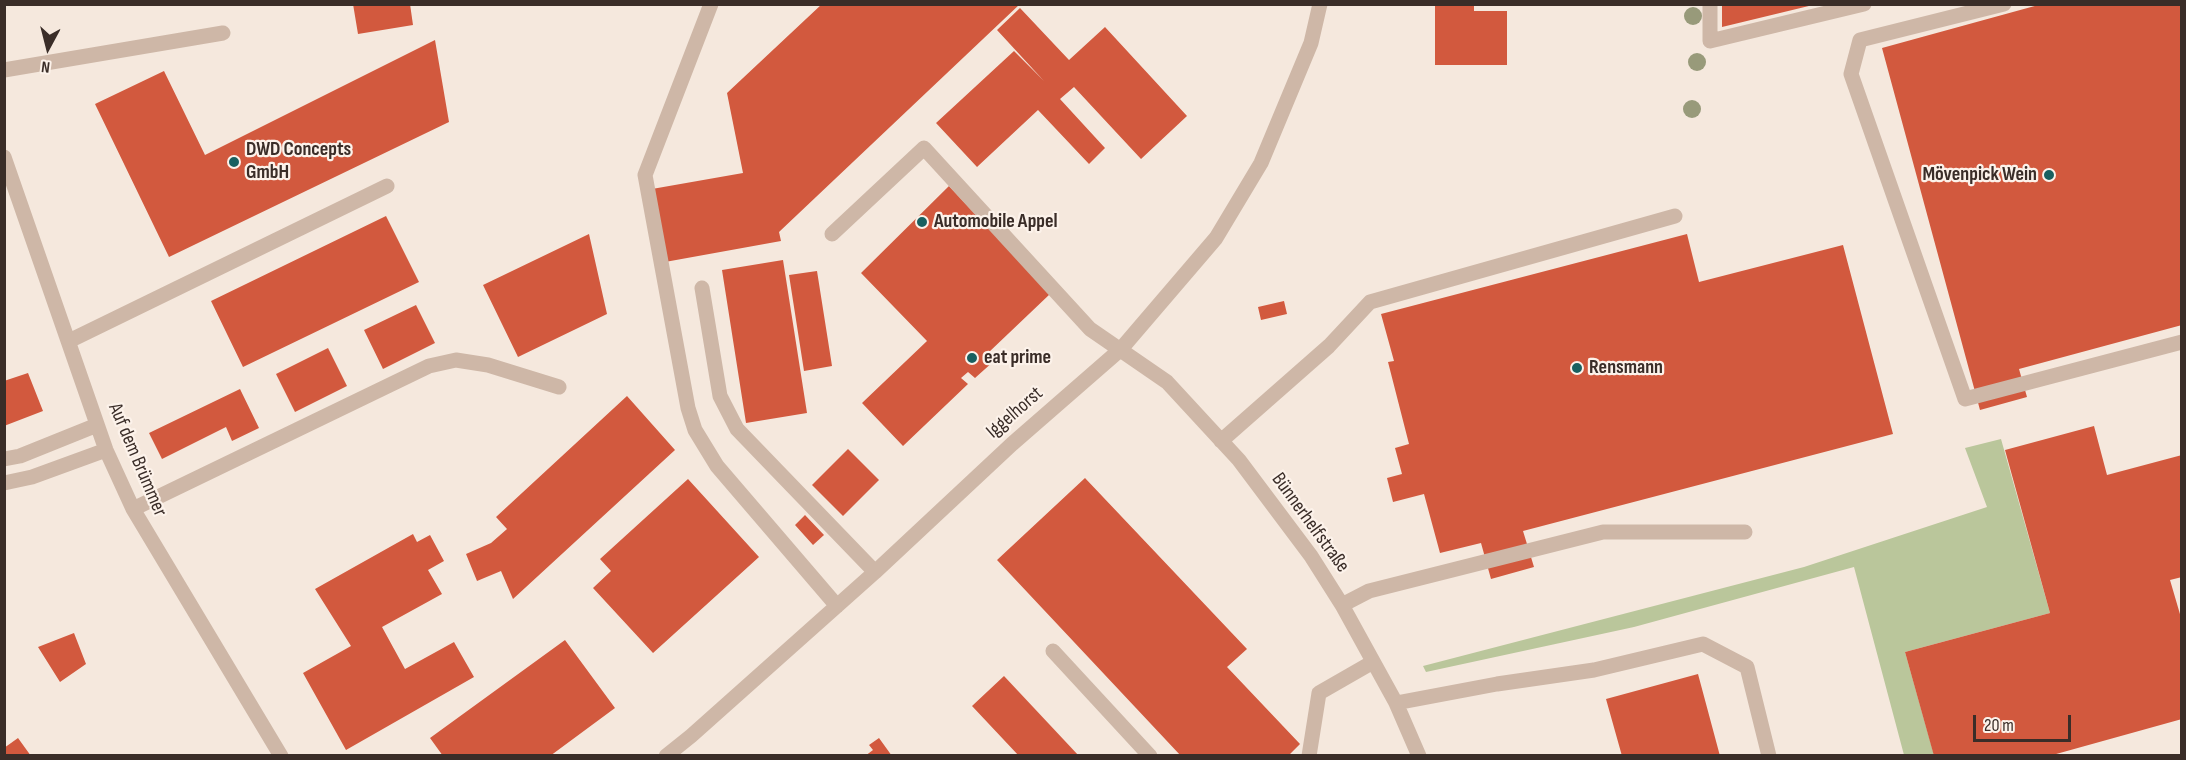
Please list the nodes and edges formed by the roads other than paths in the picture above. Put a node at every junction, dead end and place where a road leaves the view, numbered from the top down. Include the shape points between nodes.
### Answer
1 (711, 4) edge
2 (1320, 4) edge
3 (1710, 4) edge
4 (1864, 4) edge
5 (2004, 4) edge
6 (223, 33) dead end
7 (4, 70) edge
8 (4, 157) edge
9 (387, 186) dead end
10 (1675, 216) dead end
11 (832, 234) dead end
12 (702, 288) dead end
13 (69, 341) junction
14 (2181, 342) edge
15 (1121, 349) junction
16 (559, 387) dead end
17 (97, 425) junction
18 (1221, 441) junction
19 (106, 450) junction
20 (4, 459) edge
21 (4, 483) edge
22 (133, 509) junction
23 (1745, 532) dead end
24 (875, 572) junction
25 (1342, 605) junction
26 (837, 606) junction
27 (1053, 651) dead end
28 (1373, 662) junction
29 (1396, 703) junction
30 (280, 756) edge
31 (666, 756) edge
32 (1150, 756) edge
33 (1309, 756) edge
34 (1419, 756) edge
35 (1769, 756) edge

1 - 26 street via 645,175 688,408 695,430 717,466
2 - 15 street, Iggelhorst via 1311,43 1261,163 1216,238
3 - 4 street via 1710,40
5 - 14 street via 1860,40 1851,74 1965,399
6 - 7 street
8 - 13 street, Auf dem Brümmer
9 - 13 street
10 - 18 street via 1370,302 1329,346
11 - 15 street, Bünnerhelfstraße via 924,148 1090,329
12 - 24 street via 720,396 736,429
13 - 17 street, Auf dem Brümmer
15 - 18 street, Bünnerhelfstraße via 1167,382
15 - 24 street, Iggelhorst via 1011,444
16 - 22 street via 488,365 456,360 429,366
17 - 19 street, Auf dem Brümmer
17 - 20 street
18 - 25 street, Bünnerhelfstraße via 1311,556
19 - 21 street
19 - 22 street, Auf dem Brümmer
22 - 30 street, Auf dem Brümmer
23 - 25 street via 1603,532 1369,591
24 - 26 street, Iggelhorst
25 - 28 street, Bünnerhelfstraße
26 - 31 street, Iggelhorst
27 - 32 street
28 - 29 street, Bünnerhelfstraße
28 - 33 street via 1319,693
29 - 34 street, Bünnerhelfstraße
29 - 35 street via 1594,670 1703,644 1747,667

